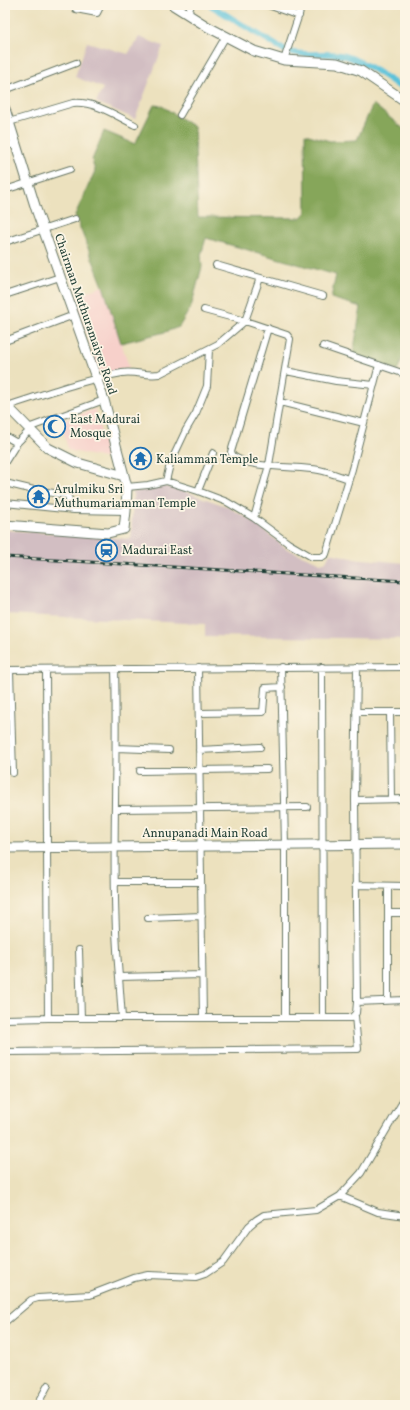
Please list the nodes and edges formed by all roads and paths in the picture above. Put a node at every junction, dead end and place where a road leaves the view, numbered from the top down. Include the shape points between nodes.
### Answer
1 (100, 5) edge
2 (173, 5) edge
3 (191, 5) edge
4 (268, 5) edge
5 (302, 5) edge
6 (76, 9) dead end
7 (188, 14) junction
8 (298, 16) junction
9 (226, 36) junction
10 (286, 54) junction
11 (76, 63) dead end
12 (5, 90) edge
13 (403, 95) edge
14 (5, 109) edge
15 (180, 115) dead end
16 (9, 122) junction
17 (135, 125) dead end
18 (15, 144) junction
19 (5, 146) edge
20 (70, 169) dead end
21 (28, 183) junction
22 (5, 190) edge
23 (76, 219) dead end
24 (43, 229) junction
25 (5, 242) edge
26 (216, 265) dead end
27 (60, 277) junction
28 (260, 278) junction
29 (5, 295) edge
30 (323, 296) dead end
31 (204, 310) dead end
32 (74, 315) junction
33 (245, 321) junction
34 (268, 328) junction
35 (5, 341) edge
36 (323, 346) dead end
37 (209, 349) junction
38 (379, 365) junction
39 (286, 371) junction
40 (405, 374) edge
41 (97, 378) junction
42 (374, 386) junction
43 (104, 400) junction
44 (280, 402) junction
45 (6, 405) edge
46 (364, 423) junction
47 (29, 429) junction
48 (5, 436) edge
49 (17, 442) junction
50 (213, 453) dead end
51 (5, 462) edge
52 (269, 465) junction
53 (124, 476) junction
54 (349, 479) junction
55 (166, 481) junction
56 (5, 483) edge
57 (127, 486) junction
58 (198, 491) junction
59 (5, 503) edge
60 (68, 509) junction
61 (126, 511) junction
62 (254, 518) junction
63 (5, 524) edge
64 (281, 667) junction
65 (322, 667) junction
66 (357, 667) junction
67 (405, 667) edge
68 (198, 668) junction
69 (115, 669) junction
70 (8, 670) edge
71 (46, 670) junction
72 (282, 687) junction
73 (356, 712) junction
74 (390, 712) junction
75 (405, 712) edge
76 (199, 713) junction
77 (260, 747) dead end
78 (117, 748) junction
79 (169, 750) dead end
80 (199, 750) junction
81 (200, 769) junction
82 (267, 769) dead end
83 (140, 771) dead end
84 (13, 773) dead end
85 (391, 799) junction
86 (405, 799) edge
87 (355, 800) junction
88 (306, 807) dead end
89 (116, 808) junction
90 (200, 808) junction
91 (284, 808) junction
92 (356, 844) junction
93 (405, 844) edge
94 (201, 845) junction
95 (285, 845) junction
96 (324, 845) junction
97 (116, 846) junction
98 (46, 847) junction
99 (5, 848) edge
100 (116, 882) junction
101 (201, 882) junction
102 (355, 885) junction
103 (388, 886) junction
104 (405, 886) edge
105 (388, 913) junction
106 (405, 913) edge
107 (202, 916) junction
108 (148, 918) dead end
109 (79, 950) dead end
110 (202, 975) junction
111 (119, 978) junction
112 (388, 1000) junction
113 (405, 1000) edge
114 (357, 1002) junction
115 (354, 1016) junction
116 (48, 1018) junction
117 (81, 1018) junction
118 (122, 1018) junction
119 (203, 1018) junction
120 (285, 1018) junction
121 (324, 1018) junction
122 (5, 1019) edge
123 (5, 1052) edge
124 (405, 1098) edge
125 (340, 1196) junction
126 (405, 1216) edge
127 (5, 1322) edge
128 (48, 1385) dead end
129 (37, 1405) edge

1 - 6 street via 97,13
2 - 7 street
3 - 7 street
4 - 8 street
5 - 8 street
7 - 9 street
8 - 10 street
9 - 10 street via 254,51
9 - 15 street
10 - 13 street via 337,63 361,71
11 - 12 street
14 - 16 street, Chairman Muthuramaiyer Road
16 - 17 street via 82,102
16 - 18 street, Chairman Muthuramaiyer Road
18 - 19 street
18 - 21 street, Chairman Muthuramaiyer Road
20 - 21 street
21 - 22 street
21 - 24 street, Chairman Muthuramaiyer Road
23 - 24 street
24 - 25 street
24 - 27 street, Chairman Muthuramaiyer Road
26 - 28 street
27 - 29 street
27 - 32 street, Chairman Muthuramaiyer Road
28 - 30 street
28 - 33 street
31 - 33 street
32 - 35 street
32 - 41 street, Chairman Muthuramaiyer Road
33 - 34 street
33 - 37 street
34 - 39 street via 287,335 290,339
34 - 52 street via 232,452 238,460
36 - 38 street
37 - 41 street via 159,374 124,372
37 - 55 street via 206,386 196,413 170,464
38 - 40 street
38 - 42 street
39 - 42 street
39 - 44 street
41 - 43 street, Chairman Muthuramaiyer Road
41 - 45 street
42 - 46 street
43 - 47 street
43 - 53 street, Chairman Muthuramaiyer Road
44 - 46 street
44 - 52 street
45 - 47 street
46 - 54 street
47 - 49 street
47 - 53 street via 43,444 63,456
48 - 49 street
49 - 51 street
50 - 58 street
52 - 54 street via 319,470
52 - 62 street
53 - 57 street, Chairman Muthuramaiyer Road
54 - 62 street via 326,554 322,557 312,557
55 - 57 street
55 - 58 street
56 - 60 street via 66,495 69,499
57 - 61 street, Chairman Muthuramaiyer Road
58 - 62 street via 227,502
59 - 60 street
60 - 61 street
61 - 63 street, Chairman Muthuramaiyer Road via 124,530 108,533
64 - 65 street
64 - 68 street
64 - 72 street
65 - 66 street
65 - 96 street
66 - 67 street
66 - 73 street
68 - 69 street
68 - 76 street
69 - 71 street
69 - 78 street
70 - 71 street
70 - 84 street
71 - 98 street
72 - 76 street via 265,688 263,712
72 - 91 street
73 - 74 street
73 - 87 street
74 - 75 street
74 - 85 street
76 - 80 street
77 - 80 street
78 - 79 street
78 - 89 street
80 - 81 street
81 - 82 street
81 - 83 street
81 - 90 street
85 - 86 street
85 - 87 street
87 - 92 street
88 - 91 street
89 - 90 street
89 - 97 street
90 - 91 street
90 - 94 street
91 - 95 street
92 - 93 street, Annupanadi Main Road
92 - 96 street, Annupanadi Main Road
92 - 102 street
94 - 95 street, Annupanadi Main Road
94 - 97 street, Annupanadi Main Road
94 - 101 street
95 - 96 street, Annupanadi Main Road
95 - 120 street
96 - 121 street
97 - 98 street, Annupanadi Main Road
97 - 100 street
98 - 99 street, Annupanadi Main Road
98 - 116 street
100 - 101 street
100 - 111 street
101 - 107 street
102 - 103 street
102 - 114 street
103 - 104 street
103 - 105 street
105 - 106 street
105 - 112 street
107 - 108 street
107 - 110 street
109 - 117 street
110 - 111 street
110 - 119 street
111 - 118 street
112 - 113 street
112 - 114 street
114 - 115 street
115 - 121 street
115 - 123 street via 358,1049
116 - 117 street
116 - 122 street
117 - 118 street
118 - 119 street
119 - 120 street
120 - 121 street
124 - 125 street via 361,1173
125 - 126 street via 378,1212
125 - 127 street via 316,1210 264,1215 249,1226 223,1262 205,1274 196,1277 148,1275 90,1296 38,1298 31,1300
128 - 129 street

